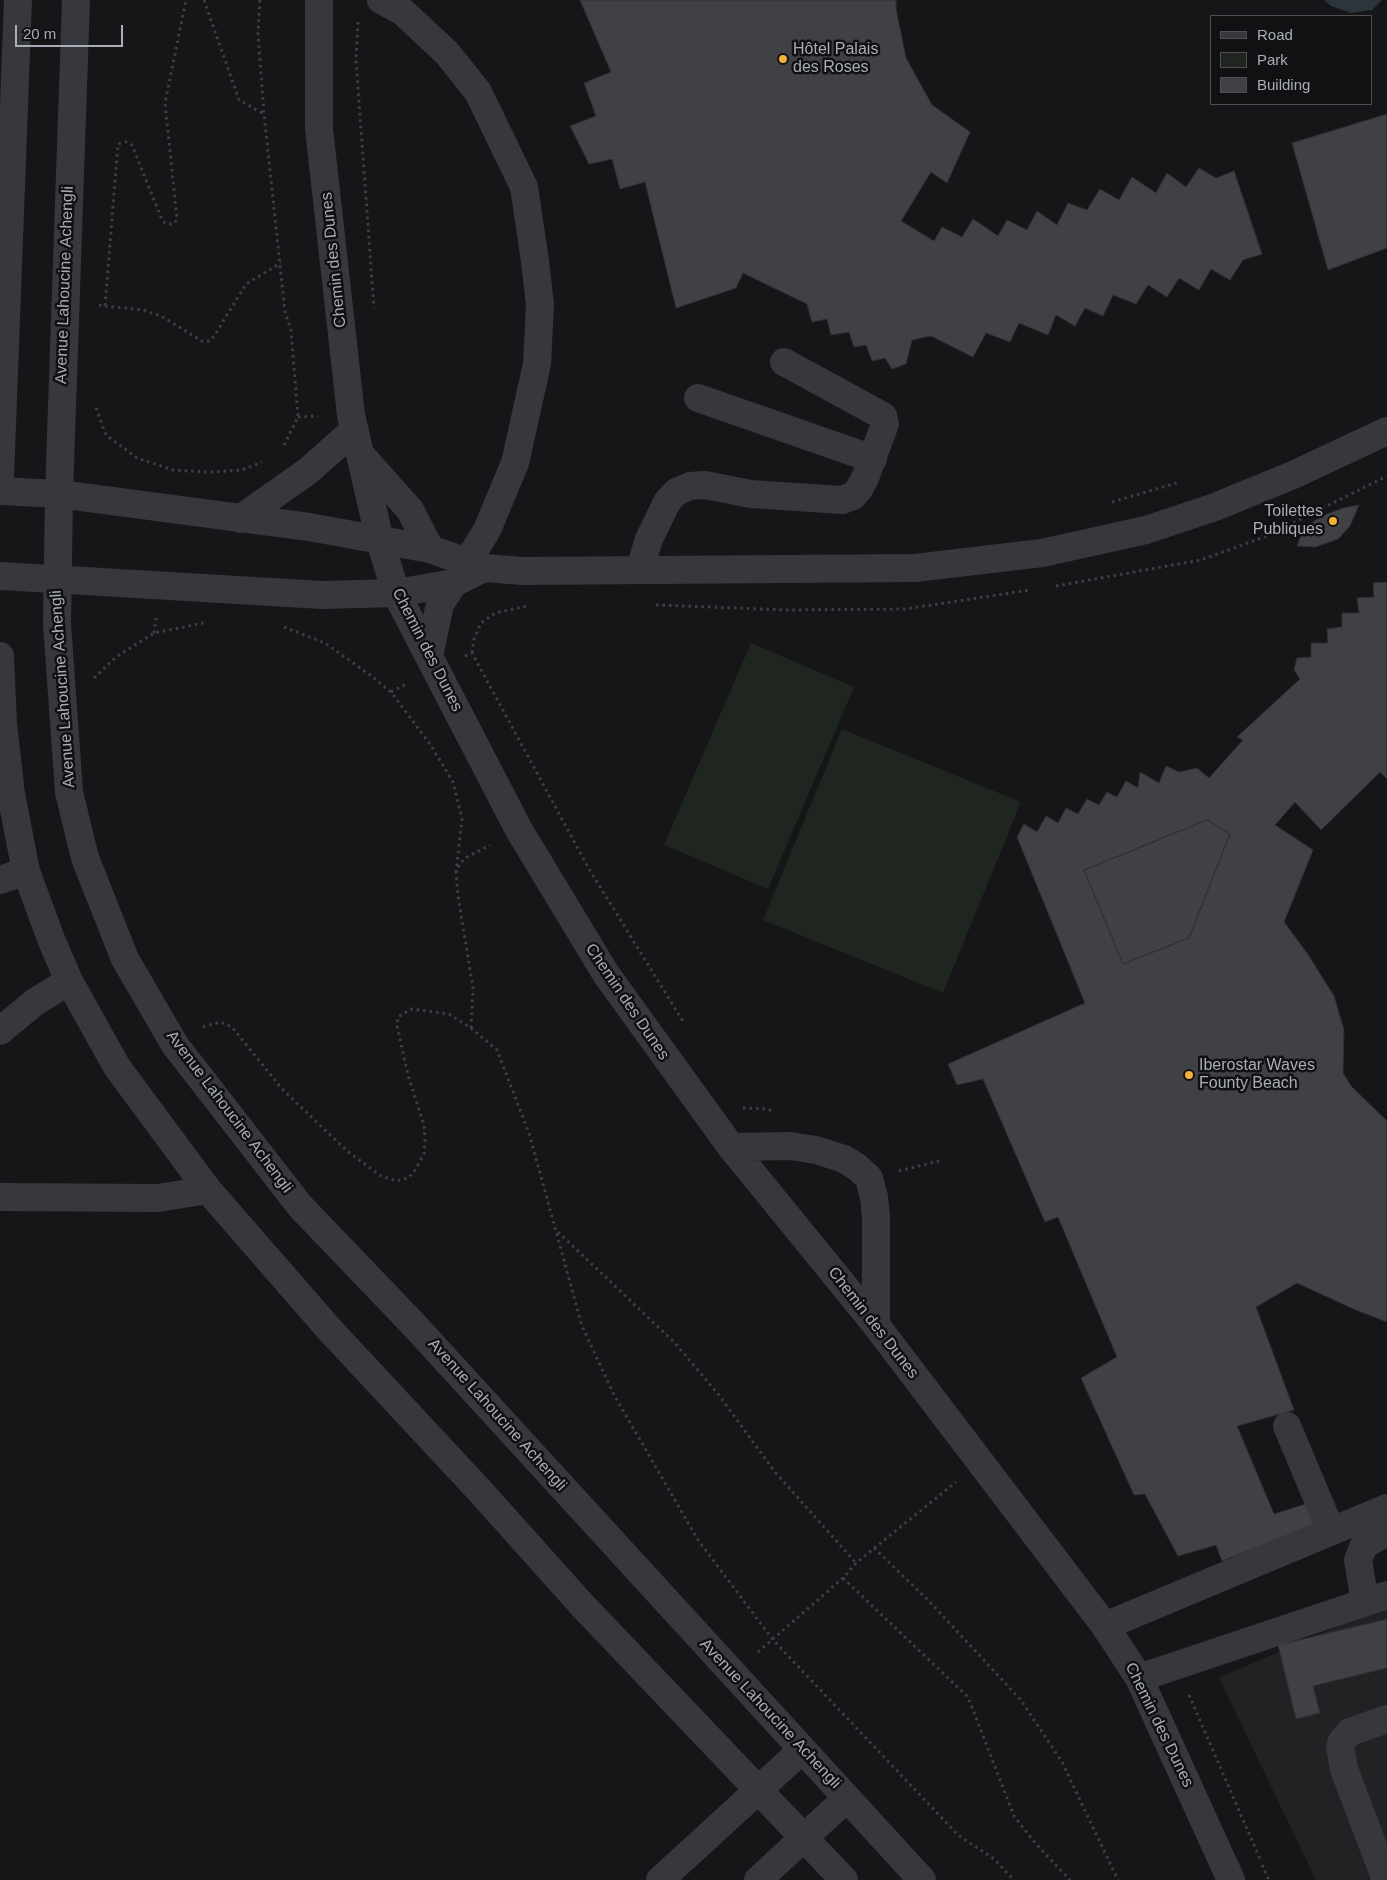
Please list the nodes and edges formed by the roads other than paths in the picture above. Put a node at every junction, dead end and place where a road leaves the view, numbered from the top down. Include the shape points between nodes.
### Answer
1 (18, 0) edge
2 (76, 0) edge
3 (319, 0) edge
4 (381, 0) edge
5 (784, 362) dead end
6 (698, 398) dead end
7 (1387, 431) edge
8 (356, 441) junction
9 (872, 459) junction
10 (0, 478) edge
11 (0, 491) edge
12 (59, 494) junction
13 (240, 518) junction
14 (380, 541) junction
15 (430, 549) junction
16 (640, 569) junction
17 (469, 571) junction
18 (0, 576) edge
19 (56, 579) junction
20 (396, 593) junction
21 (0, 656) edge
22 (428, 656) junction
23 (26, 871) junction
24 (0, 880) edge
25 (69, 981) junction
26 (0, 1031) edge
27 (731, 1147) junction
28 (208, 1190) junction
29 (0, 1197) edge
30 (876, 1325) junction
31 (1287, 1426) dead end
32 (1387, 1508) edge
33 (1331, 1531) junction
34 (1387, 1532) edge
35 (1376, 1599) edge
36 (1105, 1626) junction
37 (1139, 1678) junction
38 (1387, 1719) edge
39 (802, 1750) junction
40 (758, 1788) junction
41 (847, 1798) junction
42 (804, 1837) junction
43 (660, 1880) edge
44 (758, 1880) edge
45 (844, 1880) edge
46 (922, 1880) edge
47 (1231, 1880) edge
48 (1386, 1880) edge

1 - 10 street
2 - 12 street, Avenue Lahoucine Achengli
3 - 8 street, Chemin des Dunes via 319,129
4 - 17 street via 403,12 447,53 478,92 524,187 540,305 537,364 515,463
5 - 9 street via 883,416 885,424
6 - 9 street
7 - 16 street via 1215,507 1146,530 1042,553 915,568
8 - 13 street
8 - 14 street, Chemin des Dunes
8 - 15 street via 410,510
9 - 16 street via 859,489 853,496 842,500 751,494 705,485 690,486 676,492 667,502 649,539
11 - 12 street
12 - 13 street
12 - 19 street, Avenue Lahoucine Achengli
13 - 14 street
14 - 15 street
14 - 20 street, Chemin des Dunes
15 - 17 street
16 - 17 street
17 - 20 street
17 - 22 street via 440,604
18 - 19 street
19 - 20 street via 322,595
19 - 39 street, Avenue Lahoucine Achengli via 69,792 85,858 124,959 175,1045 300,1206
20 - 22 street, Chemin des Dunes
21 - 23 street via 10,794
22 - 27 street, Chemin des Dunes via 519,830 606,974
23 - 24 street
23 - 25 street
25 - 26 street
25 - 28 street via 117,1067
27 - 30 street, Chemin des Dunes
27 - 30 street via 790,1146 816,1150 844,1159 868,1178 876,1217
28 - 29 street via 158,1198
28 - 40 street via 329,1329 583,1606
30 - 36 street, Chemin des Dunes
31 - 33 street
32 - 33 street
33 - 36 street
34 - 35 street via 1364,1544 1358,1560
35 - 37 street
36 - 37 street, Chemin des Dunes
37 - 47 street, Chemin des Dunes
38 - 48 street via 1350,1732 1340,1747 1344,1768
39 - 40 street
39 - 41 street, Avenue Lahoucine Achengli
40 - 42 street
40 - 43 street
41 - 42 street
41 - 46 street, Avenue Lahoucine Achengli
42 - 44 street
42 - 45 street

